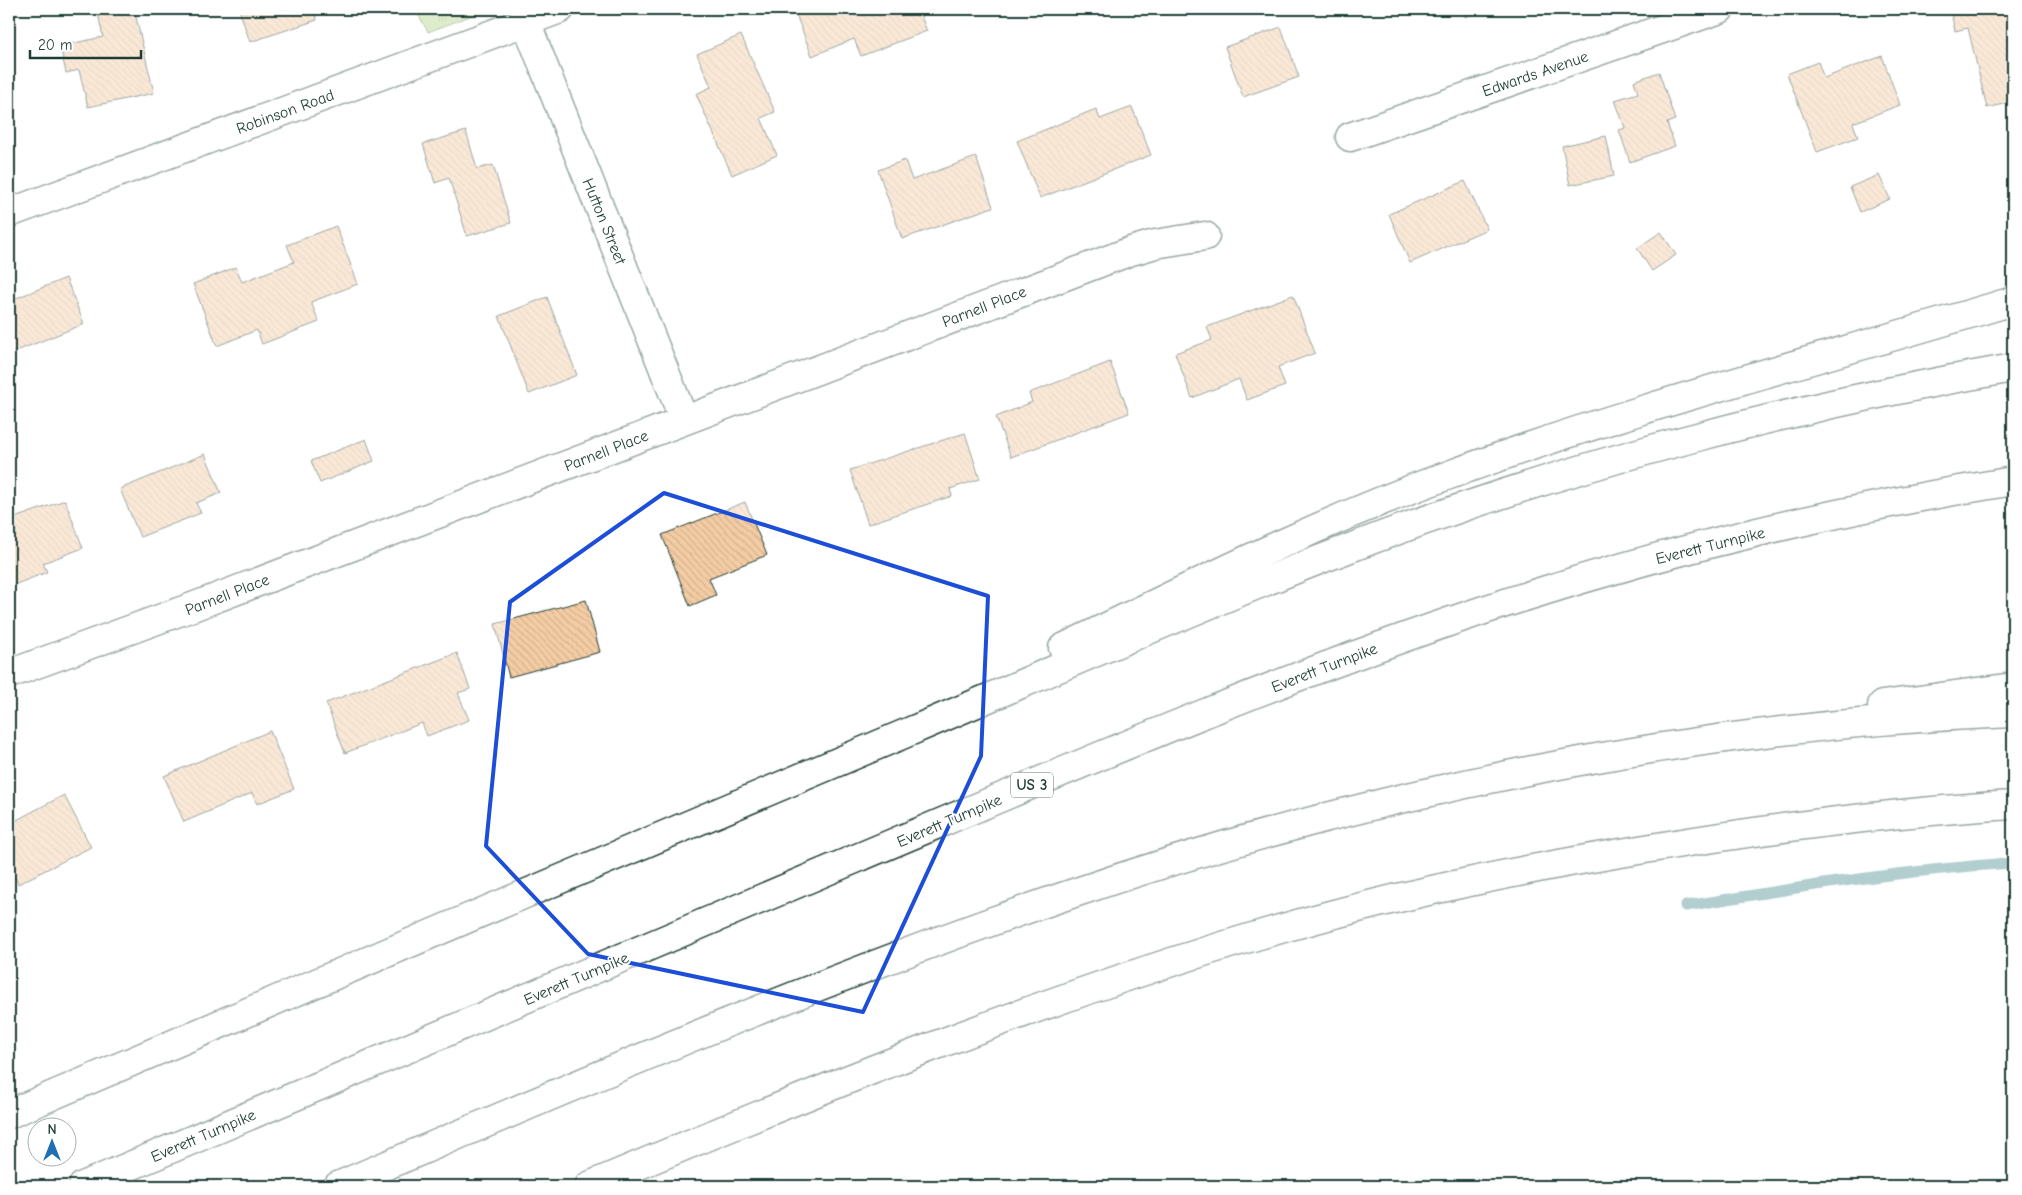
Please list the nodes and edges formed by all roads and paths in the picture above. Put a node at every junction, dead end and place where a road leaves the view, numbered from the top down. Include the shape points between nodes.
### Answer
1 (560, 9) edge
2 (1720, 9) edge
3 (526, 22) junction
4 (1350, 137) dead end
5 (9, 213) edge
6 (1205, 236) dead end
7 (2013, 302) edge
8 (2013, 368) edge
9 (684, 420) junction
10 (2013, 481) edge
11 (9, 674) edge
12 (2013, 687) edge
13 (2013, 713) edge
14 (1657, 749) junction
15 (769, 790) junction
16 (2013, 805) edge
17 (9, 1114) edge
18 (83, 1186) edge
19 (338, 1186) edge
20 (590, 1186) edge

1 - 3 main road, Robinson Road
2 - 4 main road, Edwards Avenue
3 - 5 main road, Robinson Road
3 - 9 main road, Hutton Street
6 - 9 main road, Parnell Place via 1131,251
7 - 15 main road via 1635,413 1429,482 1258,554
8 - 15 main road via 1849,401 1717,433 1458,510 1322,559
9 - 11 main road, Parnell Place
10 - 18 main road, Everett Turnpike / US 3 via 1807,521 1675,553 1519,598 1355,655 1042,780
12 - 14 main road via 1855,709
13 - 14 main road via 1848,725
14 - 19 main road via 1514,775 1392,802 1261,836 1068,895 744,1015
15 - 17 main road
16 - 20 main road via 1876,816 1686,842 1555,864 1372,904 1167,963 990,1024 832,1084

